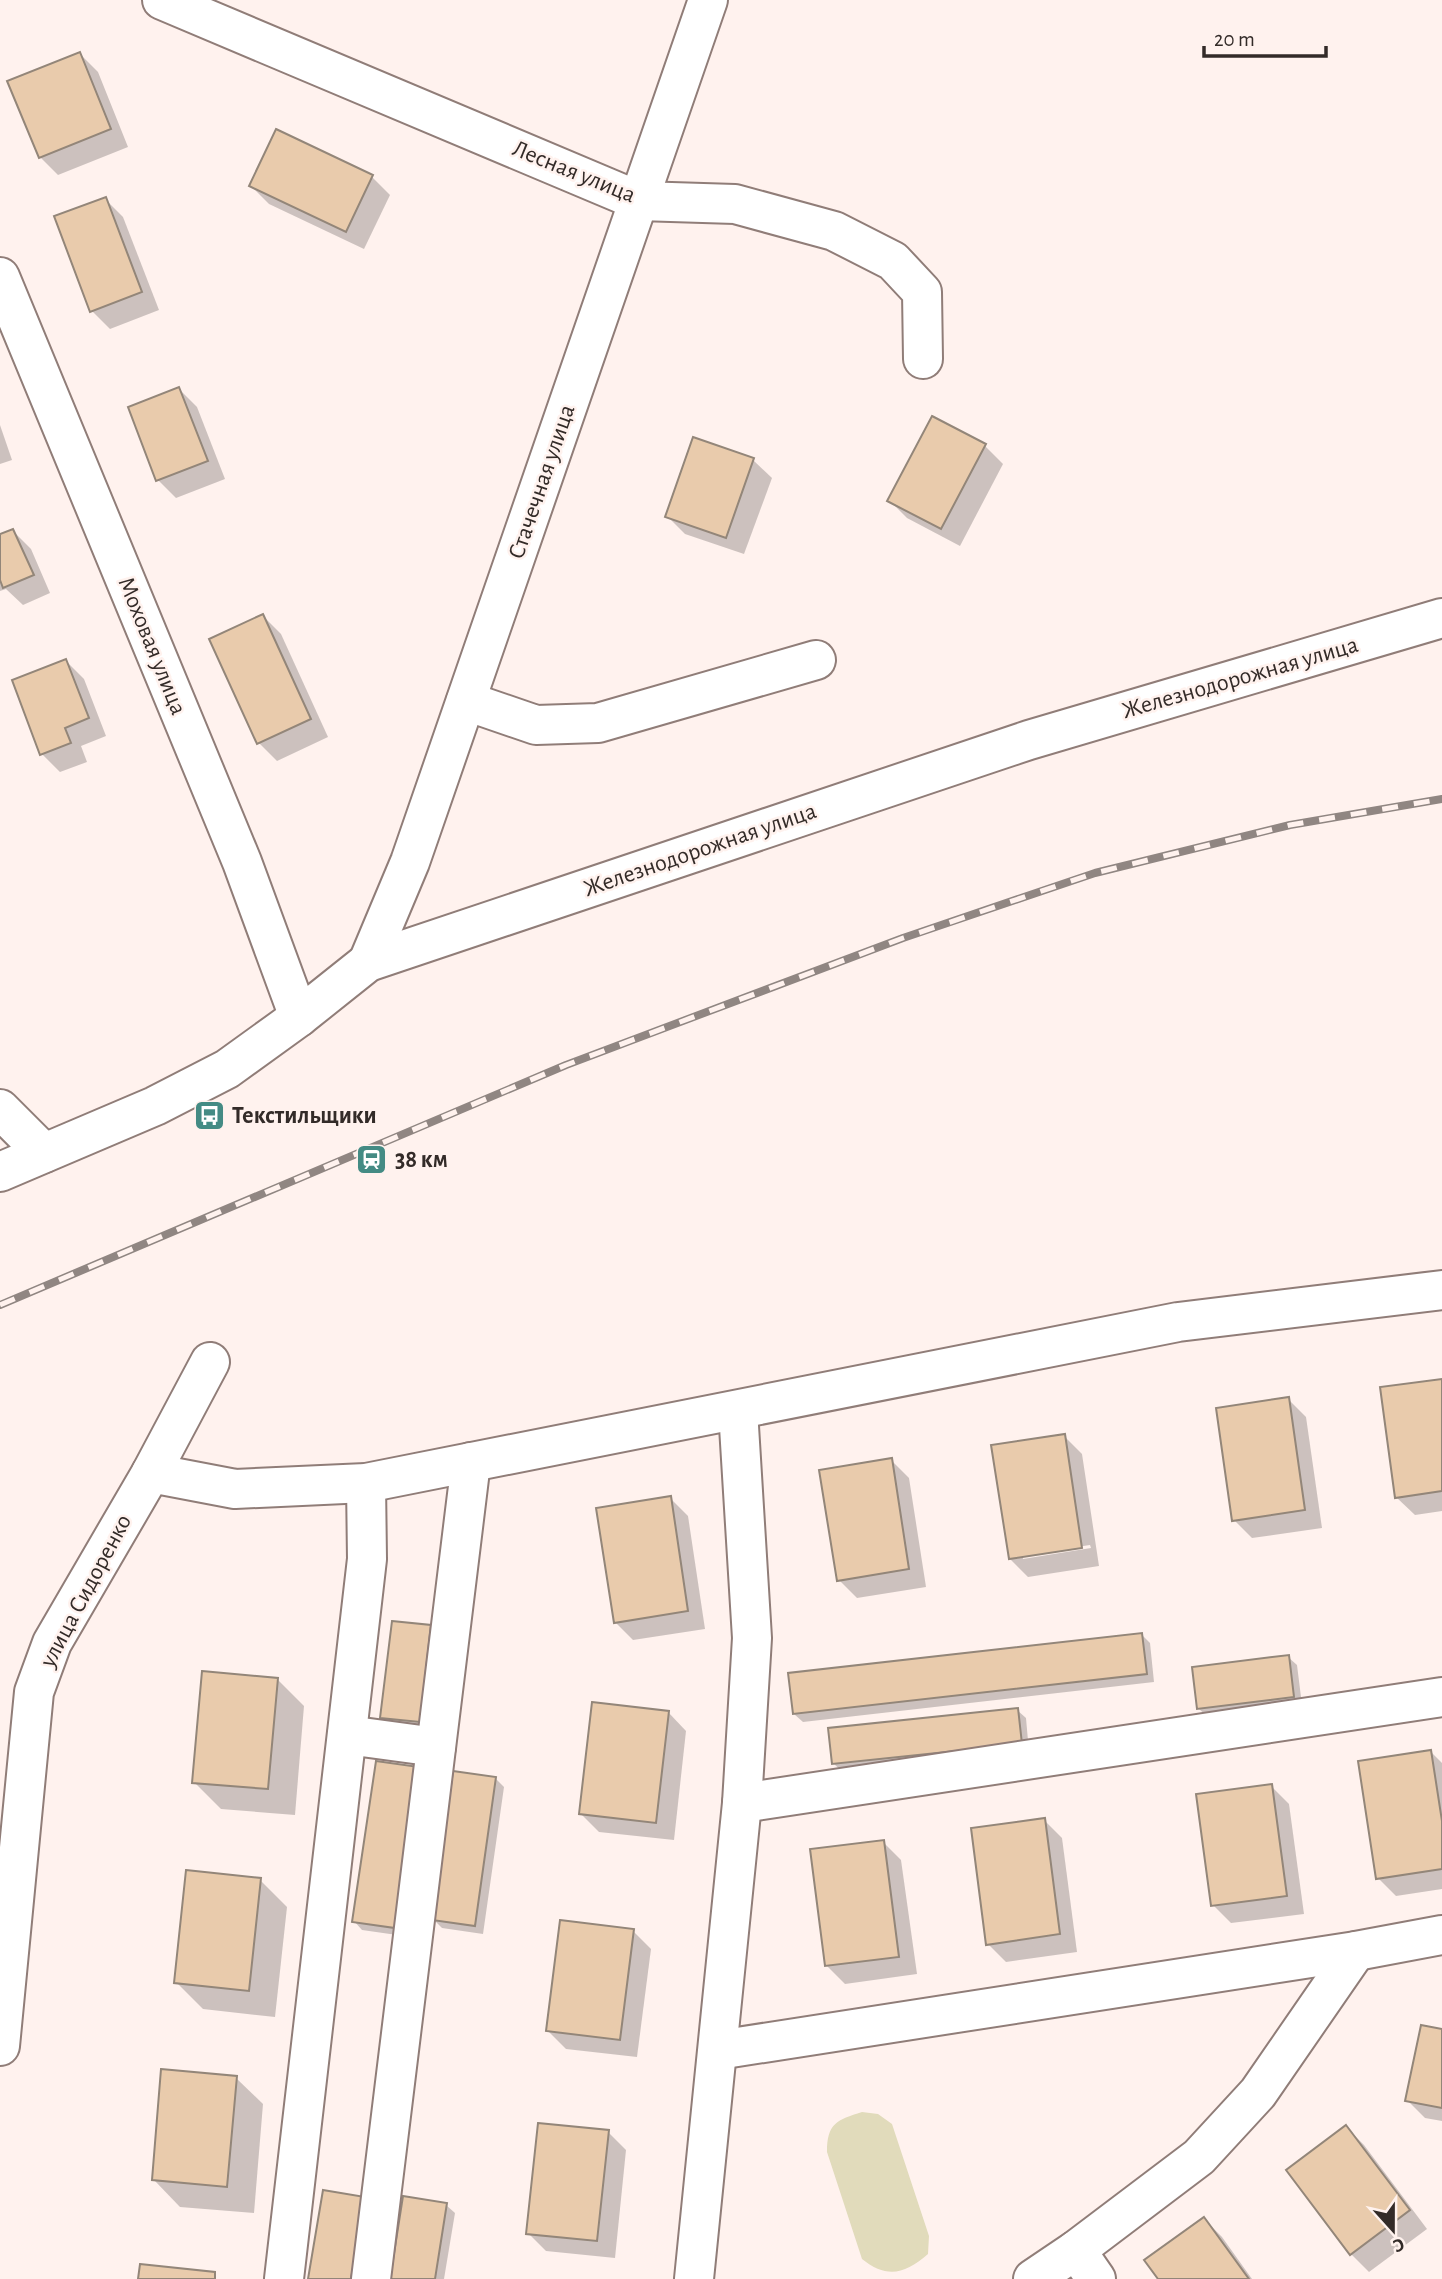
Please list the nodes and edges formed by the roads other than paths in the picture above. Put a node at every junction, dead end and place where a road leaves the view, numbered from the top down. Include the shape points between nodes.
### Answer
1 (162, 0) edge
2 (708, 0) edge
3 (639, 201) junction
4 (0, 277) edge
5 (923, 359) dead end
6 (1442, 618) edge
7 (816, 660) dead end
8 (466, 701) junction
9 (368, 962) junction
10 (299, 1017) junction
11 (0, 1109) edge
12 (44, 1153) junction
13 (0, 1172) edge
14 (1442, 1290) edge
15 (210, 1362) dead end
16 (738, 1410) junction
17 (471, 1462) junction
18 (151, 1473) junction
19 (366, 1483) junction
20 (1442, 1697) edge
21 (347, 1735) junction
22 (436, 1747) junction
23 (742, 1804) junction
24 (1442, 1935) edge
25 (1356, 1951) junction
26 (0, 2046) edge
27 (718, 2050) junction
28 (1086, 2264) edge
29 (284, 2279) edge
30 (371, 2279) edge
31 (694, 2279) edge
32 (1033, 2279) edge

1 - 3 street, Лесная улица
2 - 3 street, Стачечная улица
3 - 5 street, Лесная улица via 734,204 834,231 893,261 922,292
3 - 8 street, Стачечная улица
4 - 10 street, Моховая улица via 242,862
6 - 9 street, Железнодорожная улица via 1029,740
7 - 8 street via 598,723 536,725
8 - 9 street, Стачечная улица via 410,862
9 - 10 street, Железнодорожная улица
10 - 12 street, Железнодорожная улица via 227,1069 155,1106
11 - 12 street
12 - 13 street, Железнодорожная улица
14 - 16 street via 1178,1322
15 - 18 street, улица Сидоренко
16 - 17 street
16 - 23 street via 752,1638
17 - 19 street
17 - 22 street
18 - 19 street via 235,1489
18 - 26 street, улица Сидоренко via 52,1643 34,1692
19 - 21 street via 367,1559
20 - 23 street
21 - 22 street
21 - 29 street
22 - 30 street
23 - 27 street
24 - 25 street
25 - 27 street
25 - 28 street via 1258,2093 1199,2157
27 - 31 street
28 - 32 street

